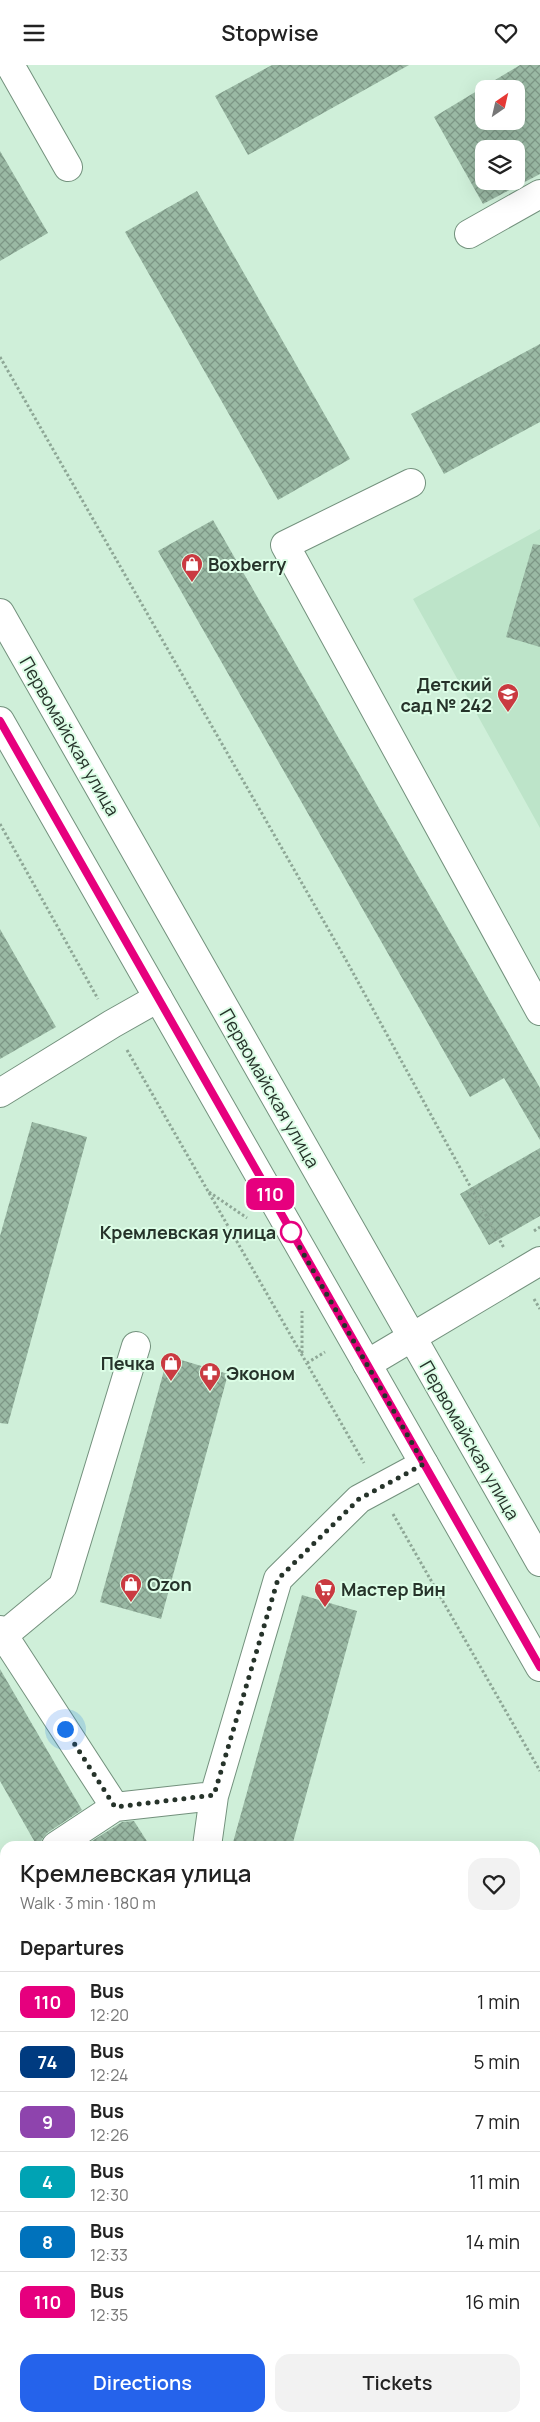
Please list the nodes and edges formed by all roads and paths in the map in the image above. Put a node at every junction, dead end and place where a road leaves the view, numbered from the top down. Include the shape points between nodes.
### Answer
1 (10, 65) edge
2 (68, 167) dead end
3 (540, 194) edge
4 (469, 234) dead end
5 (0, 357) edge
6 (412, 483) dead end
7 (0, 613) edge
8 (0, 721) edge
9 (0, 824) edge
10 (158, 998) junction
11 (540, 1011) edge
12 (112, 1024) junction
13 (0, 1093) edge
14 (208, 1192) junction
15 (249, 1219) dead end
16 (529, 1268) edge
17 (302, 1309) dead end
18 (540, 1309) edge
19 (412, 1338) junction
20 (136, 1346) dead end
21 (302, 1355) junction
22 (366, 1363) junction
23 (424, 1464) junction
24 (378, 1487) junction
25 (540, 1562) edge
26 (2, 1633) edge
27 (540, 1667) edge
28 (540, 1771) edge
29 (214, 1795) junction
30 (115, 1807) junction
31 (64, 1841) edge
32 (208, 1841) edge

1 - 2 main road
3 - 4 main road
5 - 16 path via 346,961
6 - 11 main road via 285,545
7 - 19 main road, Первомайская улица
8 - 10 main road
9 - 12 path
10 - 12 main road
10 - 22 main road
12 - 13 main road
12 - 14 path
14 - 15 path
14 - 21 path
16 - 18 path
16 - 19 main road
17 - 21 path
19 - 22 main road
19 - 25 main road, Первомайская улица
20 - 26 main road via 62,1586
21 - 24 path
22 - 23 main road
23 - 24 main road
23 - 27 main road
24 - 28 path
24 - 29 main road via 359,1499 278,1579
26 - 30 main road
29 - 30 main road
29 - 32 main road
30 - 31 main road

